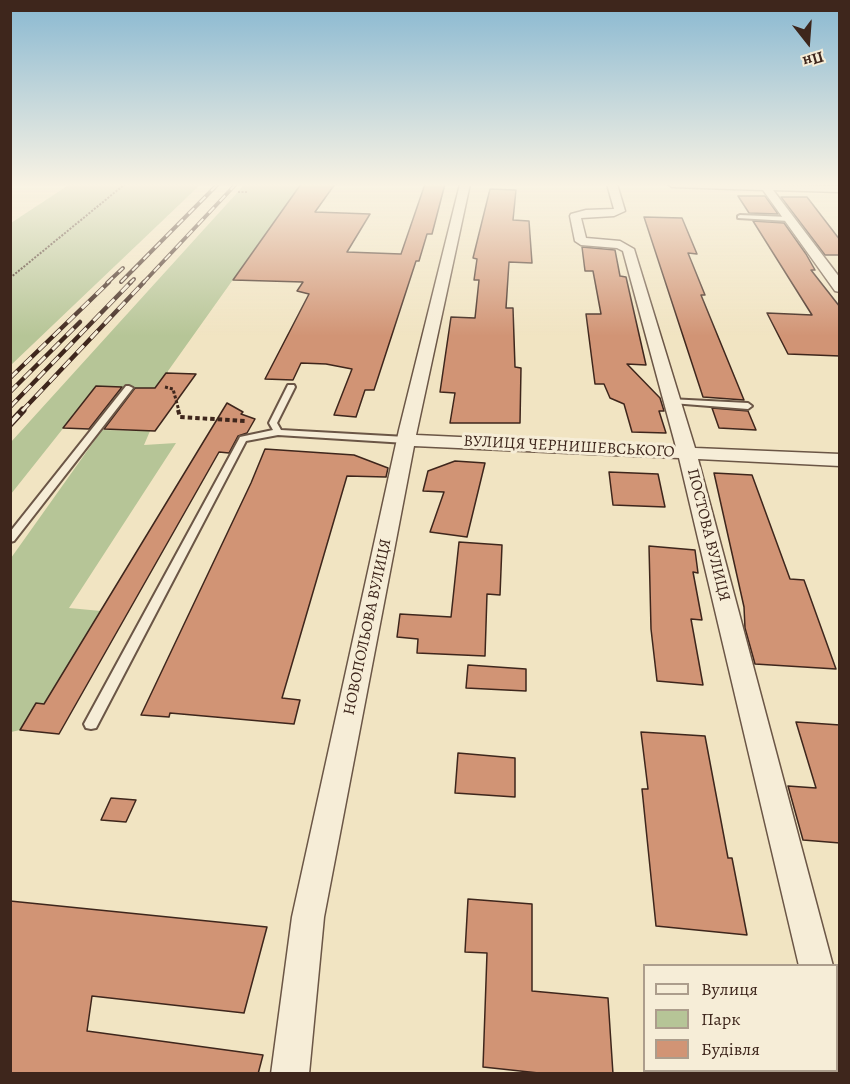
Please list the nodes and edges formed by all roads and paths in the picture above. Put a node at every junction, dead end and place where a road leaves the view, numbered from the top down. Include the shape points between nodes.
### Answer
1 (63, 235) edge
2 (453, 235) edge
3 (580, 235) edge
4 (801, 235) edge
5 (10, 278) edge
6 (840, 288) edge
7 (129, 387) dead end
8 (165, 387) dead end
9 (291, 387) dead end
10 (672, 401) junction
11 (748, 406) dead end
12 (276, 427) junction
13 (406, 440) junction
14 (687, 453) junction
15 (840, 460) edge
16 (10, 538) edge
17 (91, 724) dead end
18 (815, 964) edge
19 (290, 1074) edge

1 - 5 path
2 - 13 street, НОВОПОЛЬОВА ВУЛИЦЯ
3 - 10 street, ПОСТОВА ВУЛИЦЯ via 581,240 620,244 628,249
4 - 6 street
7 - 16 lane
8 - 12 path via 173,389 180,417
9 - 12 lane
10 - 11 lane
10 - 14 street, ПОСТОВА ВУЛИЦЯ
12 - 13 lane
12 - 17 lane via 243,439
13 - 14 street, ВУЛИЦЯ ЧЕРНИШЕВСЬКОГО
13 - 19 street, НОВОПОЛЬОВА ВУЛИЦЯ via 308,917
14 - 15 street, ВУЛИЦЯ ЧЕРНИШЕВСЬКОГО
14 - 18 street, ПОСТОВА ВУЛИЦЯ

